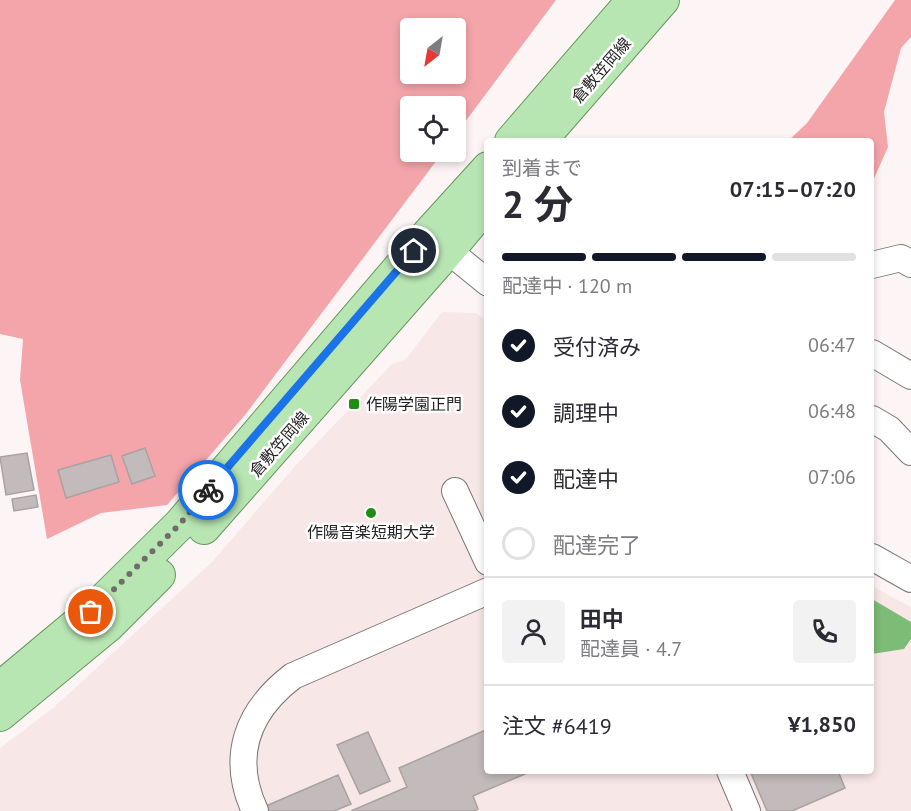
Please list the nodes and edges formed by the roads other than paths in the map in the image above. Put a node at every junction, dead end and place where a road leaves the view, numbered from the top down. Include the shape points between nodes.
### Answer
1 (633, 0) edge
2 (663, 0) edge
3 (514, 138) edge
4 (543, 138) edge
5 (484, 174) edge
6 (484, 206) edge
7 (438, 242) junction
8 (874, 264) edge
9 (911, 264) edge
10 (484, 280) edge
11 (874, 354) edge
12 (911, 375) edge
13 (874, 419) edge
14 (911, 452) edge
15 (455, 491) dead end
16 (484, 553) edge
17 (874, 558) edge
18 (911, 579) edge
19 (484, 593) edge
20 (0, 688) edge
21 (0, 715) edge
22 (731, 774) edge
23 (255, 811) edge
24 (747, 811) edge

1 - 3 main road, 倉敷笠岡線
2 - 4 main road, 倉敷笠岡線
5 - 7 main road, 倉敷笠岡線
6 - 7 main road, 倉敷笠岡線
7 - 10 street
7 - 20 main road, 倉敷笠岡線 via 180,524 91,612
7 - 21 main road, 倉敷笠岡線 via 196,537 108,626
8 - 9 street via 901,258
11 - 12 street
13 - 14 street
15 - 16 street
17 - 18 street
19 - 23 street via 293,676 278,687 250,728 244,749 244,775
22 - 24 street

